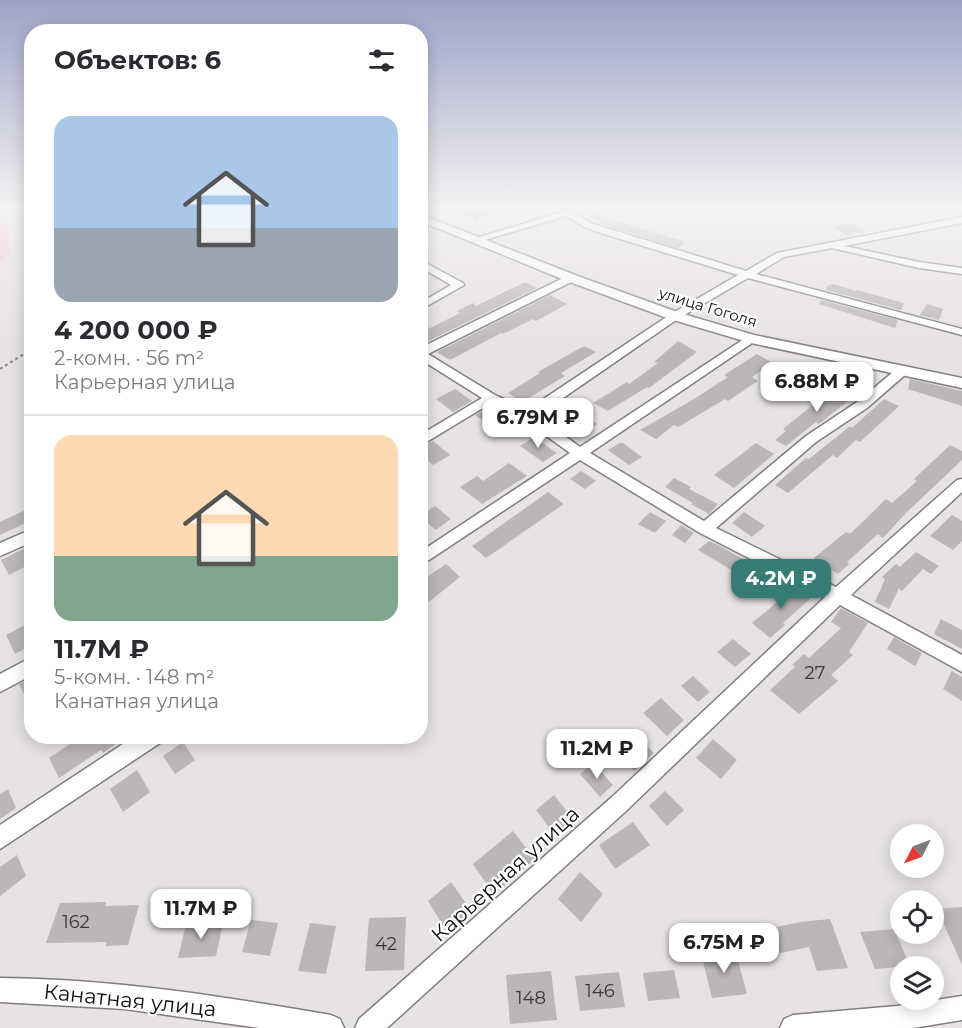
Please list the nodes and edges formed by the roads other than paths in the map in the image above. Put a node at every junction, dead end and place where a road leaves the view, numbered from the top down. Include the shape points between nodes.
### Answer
1 (518, 254) edge
2 (679, 254) edge
3 (786, 254) edge
4 (870, 254) edge
5 (428, 268) edge
6 (962, 271) edge
7 (745, 274) junction
8 (571, 278) junction
9 (428, 302) edge
10 (675, 316) junction
11 (962, 332) edge
12 (751, 339) junction
13 (428, 349) edge
14 (428, 358) edge
15 (902, 371) junction
16 (962, 383) edge
17 (491, 398) junction
18 (528, 416) junction
19 (428, 436) edge
20 (580, 454) junction
21 (962, 484) edge
22 (705, 529) junction
23 (24, 539) edge
24 (0, 550) edge
25 (428, 555) edge
26 (837, 596) junction
27 (962, 664) edge
28 (24, 670) edge
29 (0, 684) edge
30 (141, 744) edge
31 (0, 838) edge
32 (0, 990) edge
33 (962, 1008) edge
34 (331, 1028) edge
35 (368, 1028) edge
36 (793, 1028) edge

1 - 8 street, улица Гоголя
2 - 7 street
3 - 7 street
4 - 6 street
5 - 9 street via 459,285
7 - 10 street
7 - 11 street
8 - 10 street, улица Гоголя
8 - 13 street
10 - 12 street, улица Гоголя
10 - 18 street
12 - 15 street, улица Гоголя
12 - 20 street
14 - 17 street
15 - 16 street, улица Гоголя
15 - 22 street via 862,405 811,439
17 - 18 street
17 - 19 street
18 - 20 street
20 - 22 street
20 - 25 street
21 - 26 street, Карьерная улица
22 - 26 street
23 - 24 street
26 - 27 street
26 - 35 street, Карьерная улица via 619,804
28 - 29 street
30 - 31 street
32 - 34 street, Канатная улица via 47,989 195,1005
33 - 36 street

